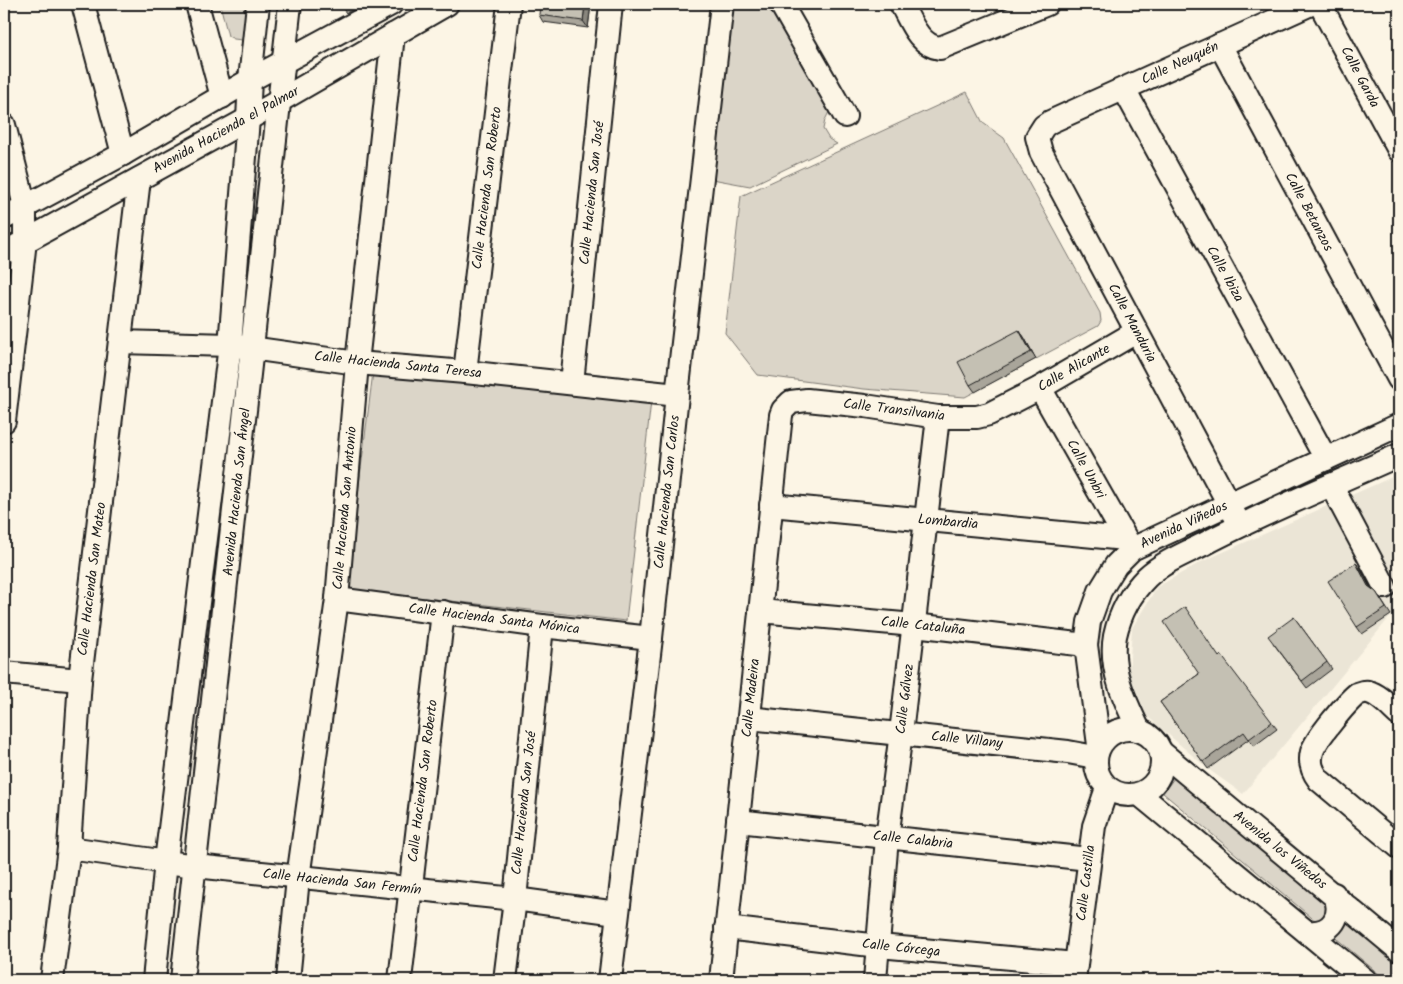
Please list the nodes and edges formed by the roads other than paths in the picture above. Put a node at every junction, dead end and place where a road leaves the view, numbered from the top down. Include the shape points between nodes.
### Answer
1 (83, 4) edge
2 (197, 4) edge
3 (258, 4) edge
4 (290, 4) edge
5 (391, 4) edge
6 (447, 4) edge
7 (508, 4) edge
8 (611, 4) edge
9 (722, 4) edge
10 (781, 4) edge
11 (901, 4) edge
12 (1311, 4) edge
13 (1320, 4) edge
14 (1034, 6) edge
15 (393, 35) junction
16 (1220, 44) junction
17 (284, 61) junction
18 (250, 80) junction
19 (1124, 89) junction
20 (222, 97) junction
21 (280, 100) junction
22 (845, 116) dead end
23 (248, 119) junction
24 (1050, 122) joint
25 (4, 125) edge
26 (1399, 150) edge
27 (123, 154) junction
28 (139, 179) junction
29 (25, 206) junction
30 (4, 218) edge
31 (25, 241) junction
32 (4, 253) edge
33 (1136, 332) junction
34 (120, 342) junction
35 (230, 346) junction
36 (253, 348) junction
37 (358, 363) junction
38 (465, 372) junction
39 (1399, 379) edge
40 (572, 383) junction
41 (1040, 388) junction
42 (677, 395) junction
43 (1011, 404) joint
44 (781, 415) joint
45 (938, 417) junction
46 (4, 420) edge
47 (1399, 425) edge
48 (1399, 455) edge
49 (1326, 459) junction
50 (1331, 485) junction
51 (1228, 504) junction
52 (771, 505) junction
53 (926, 520) junction
54 (1240, 525) junction
55 (1128, 544) junction
56 (1385, 587) dead end
57 (337, 599) junction
58 (760, 611) junction
59 (443, 612) junction
60 (914, 625) junction
61 (542, 626) junction
62 (651, 638) junction
63 (1086, 645) junction
64 (4, 673) edge
65 (80, 680) junction
66 (1399, 715) edge
67 (749, 718) junction
68 (1139, 730) junction
69 (901, 733) junction
70 (1097, 751) junction
71 (1161, 752) junction
72 (1108, 788) junction
73 (1139, 794) junction
74 (738, 821) junction
75 (887, 838) junction
76 (1399, 847) edge
77 (69, 848) junction
78 (1089, 858) junction
79 (166, 861) junction
80 (195, 866) junction
81 (298, 878) junction
82 (411, 888) junction
83 (1334, 894) junction
84 (515, 899) junction
85 (616, 913) junction
86 (726, 928) junction
87 (1307, 932) junction
88 (878, 946) junction
89 (1399, 950) edge
90 (1075, 972) edge
91 (52, 980) edge
92 (154, 980) edge
93 (182, 980) edge
94 (288, 980) edge
95 (400, 980) edge
96 (505, 980) edge
97 (610, 980) edge
98 (721, 980) edge
99 (874, 980) edge
100 (1365, 980) edge

1 - 27 street
2 - 20 street
3 - 18 street, Avenida Hacienda San Ángel
4 - 17 street, Avenida Hacienda San Ángel
5 - 17 street
6 - 15 street, Avenida Hacienda el Palmar
7 - 38 street, Calle Hacienda San Roberto
8 - 40 street, Calle Hacienda San José
9 - 42 street, Calle Hacienda San Carlos
10 - 22 street
11 - 14 street via 925,43 940,48
12 - 16 street, Calle Neuquén
13 - 26 street, Calle Garda
15 - 21 street, Avenida Hacienda el Palmar
15 - 37 street, Calle Hacienda San Antonio
16 - 19 street, Calle Neuquén
16 - 39 street, Calle Betanzos
17 - 18 street
17 - 21 street, Avenida Hacienda San Ángel
18 - 20 street
18 - 23 street, Avenida Hacienda San Ángel
19 - 24 street, Calle Neuquén
19 - 49 street, Calle Ibiza
20 - 27 street
21 - 23 street, Avenida Hacienda el Palmar
21 - 36 street, Avenida Hacienda San Ángel
23 - 28 street, Avenida Hacienda el Palmar
23 - 35 street, Avenida Hacienda San Ángel
24 - 33 street, Calle Manduria via 1037,137 1041,152
25 - 29 street
27 - 29 street
28 - 31 street, Avenida Hacienda el Palmar
28 - 34 street, Calle Hacienda San Mateo
29 - 30 street
29 - 31 street
31 - 32 street, Avenida Hacienda el Palmar
31 - 46 street
33 - 41 street, Calle Alicante
33 - 51 street, Calle Manduria
34 - 35 street, Calle Hacienda Santa Teresa
34 - 65 street, Calle Hacienda San Mateo
35 - 36 street, Calle Hacienda Santa Teresa
35 - 79 street, Avenida Hacienda San Ángel
36 - 37 street, Calle Hacienda Santa Teresa
36 - 80 street, Avenida Hacienda San Ángel
37 - 38 street, Calle Hacienda Santa Teresa
37 - 57 street, Calle Hacienda San Antonio
38 - 40 street, Calle Hacienda Santa Teresa
40 - 42 street, Calle Hacienda Santa Teresa
41 - 43 street, Calle Alicante
41 - 55 street, Calle Unbri
42 - 62 street, Calle Hacienda San Carlos
43 - 45 street, Calle Transilvania via 989,414
44 - 45 street, Calle Transilvania via 791,402 807,400
44 - 52 street, Calle Madeira
45 - 53 street, Calle Gálvez
47 - 49 street, Avenida Viñedos
48 - 50 street, Avenida Viñedos
49 - 51 street, Avenida Viñedos
50 - 54 street, Avenida Viñedos
50 - 56 street
51 - 54 street, Calle Manduria
51 - 55 street, Avenida Viñedos
52 - 53 street, Lombardia
52 - 58 street, Calle Madeira
53 - 55 street, Lombardia
53 - 60 street, Calle Gálvez
54 - 68 street, Avenida Viñedos via 1161,566 1138,587 1122,612 1115,637 1117,673
55 - 63 street, Avenida Viñedos via 1100,591 1089,622
57 - 59 street, Calle Hacienda Santa Mónica
57 - 81 street, Calle Hacienda San Antonio
58 - 60 street, Calle Cataluña
58 - 67 street, Calle Madeira
59 - 61 street, Calle Hacienda Santa Mónica
59 - 82 street, Calle Hacienda San Roberto
60 - 63 street, Calle Cataluña
60 - 69 street, Calle Gálvez
61 - 62 street, Calle Hacienda Santa Mónica
61 - 84 street, Calle Hacienda San José
62 - 85 street, Calle Hacienda San Carlos
63 - 70 street, Avenida Viñedos
64 - 65 street
65 - 77 street, Calle Hacienda San Mateo
66 - 76 street via 1376,696 1368,692 1358,693 1314,744 1311,753 1311,766 1320,780
67 - 69 street, Calle Villany
67 - 74 street, Calle Madeira
68 - 70 street via 1116,730 1106,737
68 - 71 street via 1156,742
69 - 70 street, Calle Villany via 1068,752
69 - 75 street, Calle Gálvez
70 - 72 street via 1096,768
71 - 73 street via 1161,773 1156,782
71 - 83 street, Avenida los Viñedos
72 - 73 street via 1118,793
72 - 78 street, Calle Castilla via 1094,826
73 - 87 street
74 - 75 street, Calle Calabria
74 - 86 street, Calle Madeira
75 - 78 street, Calle Calabria
75 - 88 street, Calle Gálvez
77 - 79 street, Calle Hacienda San Fermín
77 - 91 street, Calle Hacienda San Mateo
78 - 90 street, Calle Castilla
79 - 80 street, Calle Hacienda San Fermín
79 - 92 street, Avenida Hacienda San Ángel
80 - 81 street, Calle Hacienda San Fermín
80 - 93 street, Avenida Hacienda San Ángel
81 - 82 street, Calle Hacienda San Fermín
81 - 94 street, Calle Hacienda San Antonio
82 - 84 street, Calle Hacienda San Fermín
82 - 95 street, Calle Hacienda San Roberto
83 - 87 street via 1338,908 1334,922 1322,931
83 - 89 street, Avenida los Viñedos
84 - 85 street, Calle Hacienda San Fermín
84 - 96 street, Calle Hacienda San José
85 - 97 street, Calle Hacienda San Carlos
86 - 88 street, Calle Córcega
86 - 98 street, Calle Madeira
87 - 100 street
88 - 90 street, Calle Córcega
88 - 99 street, Calle Gálvez

